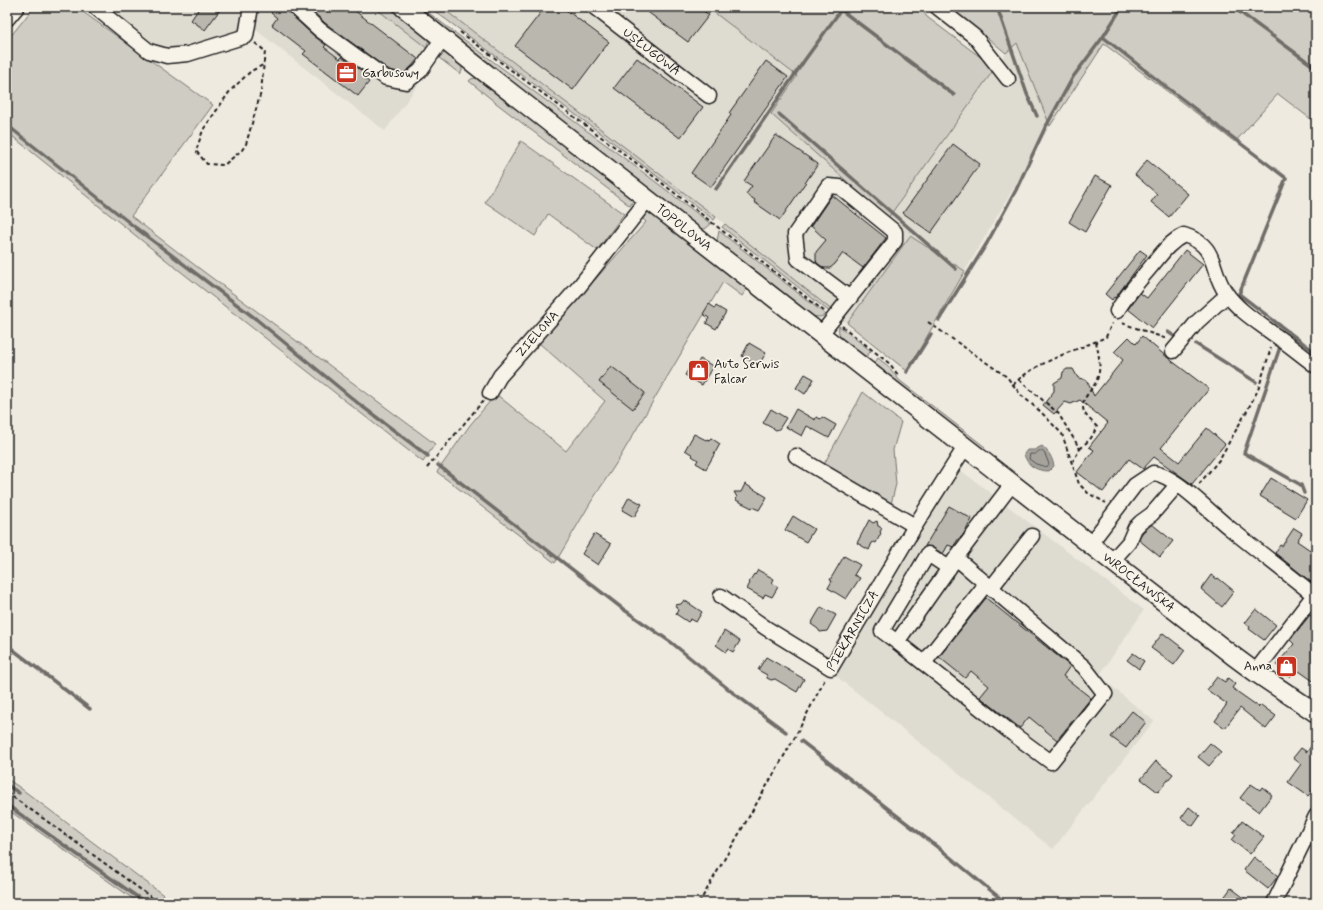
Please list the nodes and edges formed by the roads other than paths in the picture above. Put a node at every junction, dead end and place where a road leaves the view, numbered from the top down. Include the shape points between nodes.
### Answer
1 (17, 7) edge
2 (95, 7) edge
3 (251, 7) edge
4 (295, 7) edge
5 (403, 7) edge
6 (594, 7) edge
7 (937, 7) edge
8 (7, 19) edge
9 (451, 35) junction
10 (1008, 79) dead end
11 (709, 96) dead end
12 (648, 199) junction
13 (1228, 295) junction
14 (850, 298) junction
15 (1115, 316) road end
16 (821, 334) junction
17 (1176, 347) road end
18 (1316, 366) edge
19 (490, 393) road end
20 (966, 447) junction
21 (796, 456) dead end
22 (1012, 484) junction
23 (1177, 485) junction
24 (915, 526) junction
25 (1032, 536) dead end
26 (1090, 544) junction
27 (1112, 561) junction
28 (953, 563) junction
29 (989, 586) junction
30 (721, 596) dead end
31 (897, 642) junction
32 (924, 663) junction
33 (1256, 672) junction
34 (1316, 713) edge
35 (1316, 816) edge
36 (1274, 903) edge

1 - 8 street
2 - 3 street via 148,51 167,56 188,54 246,36
4 - 9 street via 320,30 386,78 406,82
5 - 9 main road, TOPOLOWA
6 - 11 street, USŁUGOWA
7 - 10 street via 975,38
9 - 12 main road, TOPOLOWA
12 - 16 main road, TOPOLOWA
12 - 19 street, ZIELONA via 578,288 500,376
13 - 15 street via 1208,250 1202,243 1184,235 1166,248 1125,297
13 - 17 street via 1197,322
13 - 18 street via 1251,318
14 - 14 street via 798,258 795,234 828,186 840,186 895,232 895,241
14 - 16 street
16 - 20 main road, TOPOLOWA
20 - 22 main road, WROCŁAWSKA
20 - 24 street, PIEKARNICZA
21 - 24 street
22 - 26 main road, WROCŁAWSKA
22 - 28 street
23 - 26 street via 1153,474 1135,485
23 - 27 street via 1152,514 1140,522 1129,542
23 - 33 street via 1314,595
24 - 30 street, PIEKARNICZA via 831,668 766,628
25 - 29 street
26 - 27 main road, WROCŁAWSKA
27 - 33 main road, WROCŁAWSKA
28 - 29 street
28 - 31 street
28 - 31 street via 928,554 882,631
29 - 32 street
29 - 32 street via 1084,666 1105,694 1051,762
31 - 32 street
33 - 34 main road, WROCŁAWSKA
35 - 36 street

